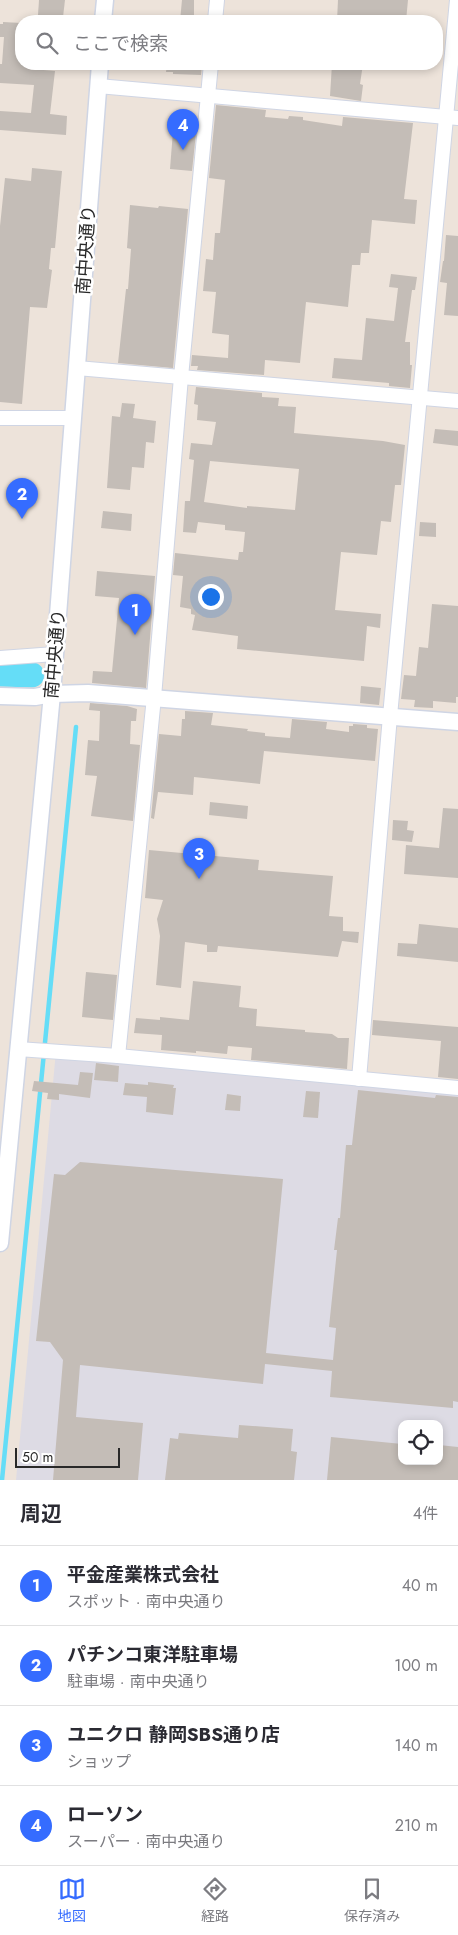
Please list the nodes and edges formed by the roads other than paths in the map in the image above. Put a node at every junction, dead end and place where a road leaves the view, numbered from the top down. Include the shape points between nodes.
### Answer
1 (105, 0) edge
2 (217, 0) edge
3 (456, 0) edge
4 (104, 15) edge
5 (216, 15) edge
6 (99, 70) edge
7 (210, 70) edge
8 (98, 86) junction
9 (208, 95) junction
10 (452, 117) edge
11 (77, 368) junction
12 (181, 377) junction
13 (420, 398) junction
14 (458, 401) edge
15 (0, 418) edge
16 (73, 418) junction
17 (55, 654) junction
18 (0, 658) edge
19 (52, 694) junction
20 (0, 696) edge
21 (154, 697) junction
22 (390, 716) junction
23 (458, 722) edge
24 (18, 1049) junction
25 (118, 1056) junction
26 (359, 1079) junction
27 (458, 1088) edge
28 (7, 1093) edge
29 (0, 1243) edge

1 - 4 street
2 - 5 street
3 - 10 street
6 - 8 street, 南中央通り
7 - 9 street
8 - 9 street
8 - 11 street, 南中央通り
9 - 10 street
9 - 12 street
10 - 13 street
11 - 12 street
11 - 16 street, 南中央通り
12 - 13 street
12 - 21 street
13 - 14 street
13 - 22 street
15 - 16 street
16 - 17 street, 南中央通り
17 - 18 street
17 - 19 street, 南中央通り
19 - 20 street
19 - 21 street
19 - 24 street, 南中央通り
21 - 22 street
21 - 25 street
22 - 23 street
22 - 26 street
24 - 25 street
24 - 28 street, 南中央通り
25 - 26 street
26 - 27 street
28 - 29 street, 南中央通り

